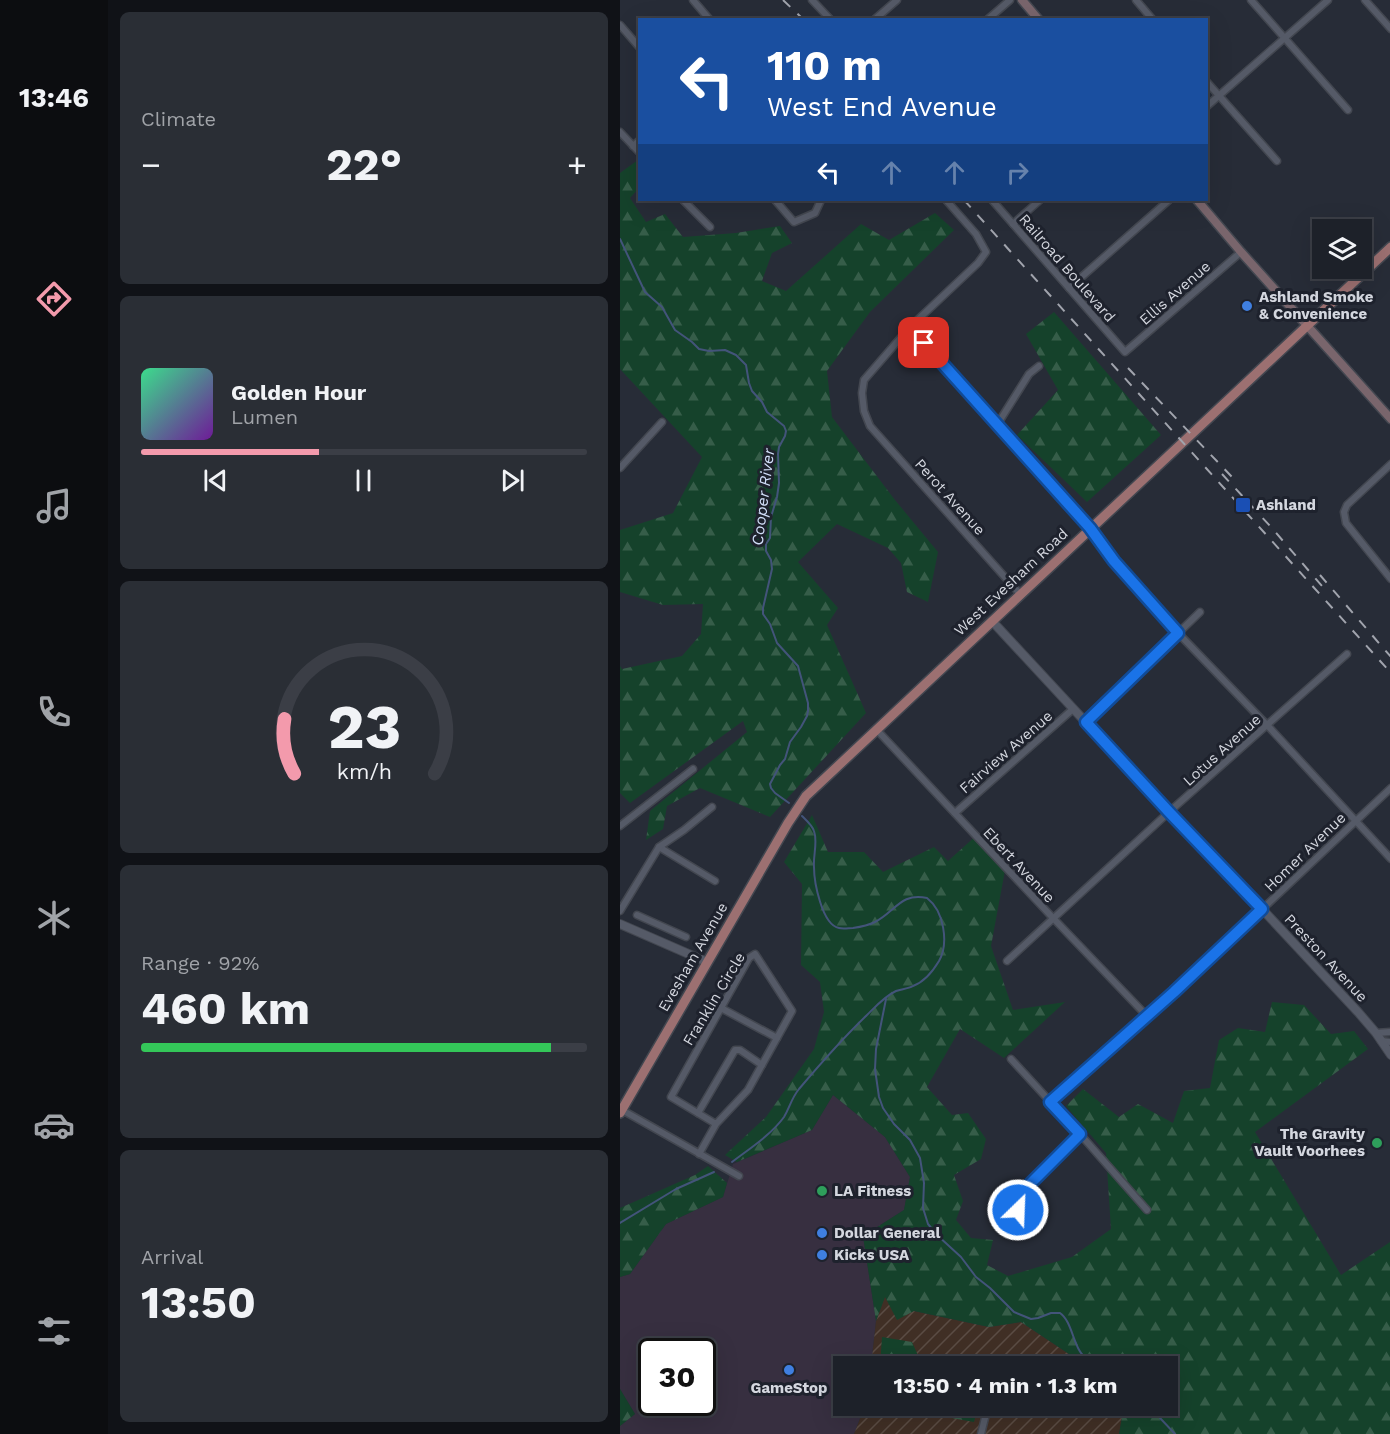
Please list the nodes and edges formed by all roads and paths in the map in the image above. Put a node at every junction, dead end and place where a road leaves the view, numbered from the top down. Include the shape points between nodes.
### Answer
1 (692, 0) edge
2 (812, 0) edge
3 (897, 0) edge
4 (1010, 0) edge
5 (1022, 0) edge
6 (1136, 0) edge
7 (1251, 0) edge
8 (1328, 0) edge
9 (1365, 0) edge
10 (708, 18) edge
11 (829, 18) edge
12 (876, 18) edge
13 (989, 18) edge
14 (1037, 18) edge
15 (1151, 18) edge
16 (620, 26) edge
17 (1391, 29) edge
18 (1284, 38) junction
19 (638, 46) edge
20 (1208, 83) edge
21 (1220, 96) junction
22 (1208, 105) edge
23 (1348, 110) dead end
24 (620, 132) edge
25 (638, 142) edge
26 (633, 146) junction
27 (638, 151) edge
28 (1277, 161) dead end
29 (684, 201) edge
30 (776, 201) edge
31 (821, 201) edge
32 (947, 201) edge
33 (993, 201) edge
34 (1039, 201) edge
35 (1168, 201) edge
36 (1198, 201) edge
37 (1013, 224) junction
38 (710, 227) dead end
39 (1391, 247) edge
40 (1241, 252) junction
41 (1069, 288) junction
42 (1307, 324) junction
43 (910, 327) junction
44 (1125, 352) joint
45 (1039, 366) dead end
46 (1391, 419) edge
47 (662, 422) dead end
48 (997, 425) junction
49 (1391, 464) edge
50 (620, 468) edge
51 (1090, 528) junction
52 (1391, 579) edge
53 (1020, 594) junction
54 (1200, 612) dead end
55 (992, 621) junction
56 (1178, 633) junction
57 (1347, 654) dead end
58 (1073, 709) junction
59 (1086, 722) junction
60 (1267, 725) junction
61 (876, 729) junction
62 (693, 769) dead end
63 (1391, 788) edge
64 (712, 807) dead end
65 (1169, 812) junction
66 (954, 813) junction
67 (792, 816) joint
68 (1355, 820) junction
69 (620, 826) edge
70 (659, 847) junction
71 (1391, 859) edge
72 (716, 882) dead end
73 (1262, 909) junction
74 (620, 911) edge
75 (637, 915) dead end
76 (1053, 918) junction
77 (620, 924) edge
78 (662, 926) junction
79 (686, 937) dead end
80 (657, 940) junction
81 (1007, 961) dead end
82 (707, 962) junction
83 (721, 1008) junction
84 (1146, 1015) junction
85 (1391, 1032) edge
86 (1376, 1034) junction
87 (777, 1038) junction
88 (1381, 1041) junction
89 (1391, 1042) edge
90 (1391, 1055) edge
91 (1011, 1059) dead end
92 (762, 1065) junction
93 (1050, 1102) junction
94 (621, 1112) edge
95 (698, 1113) junction
96 (716, 1124) junction
97 (1080, 1134) junction
98 (699, 1154) junction
99 (739, 1176) dead end
100 (1147, 1210) dead end
101 (1032, 1224) dead end
102 (985, 1416) edge
103 (980, 1434) edge

1 - 10 street
2 - 11 street
3 - 12 street
4 - 13 street
5 - 14 main road
6 - 15 street
7 - 18 street
8 - 18 street
9 - 17 street
16 - 19 street
18 - 21 street
18 - 23 street
20 - 21 street
21 - 22 street
21 - 28 street
24 - 26 street
25 - 26 street
26 - 27 street
29 - 38 street
30 - 31 street via 794,222 815,213
32 - 43 street via 976,234 986,252
33 - 37 street, Railroad Boulevard
34 - 37 street
35 - 41 street
36 - 40 main road
37 - 41 street, Railroad Boulevard
39 - 42 main road, West Evesham Road
40 - 42 main road
40 - 44 street, Ellis Avenue
41 - 44 street, Railroad Boulevard
42 - 46 main road
42 - 51 main road, West Evesham Road
43 - 48 street
43 - 53 street, Perot Avenue via 864,380 865,415 870,426
45 - 48 street via 1029,374
47 - 50 street
48 - 51 street
49 - 52 street via 1344,512 1346,523
51 - 53 main road, West Evesham Road
51 - 56 street
53 - 55 main road, West Evesham Road
54 - 56 street
55 - 58 street, Preston Avenue
55 - 61 main road, West Evesham Road
56 - 59 street
56 - 60 street
57 - 60 street, Lotus Avenue
58 - 59 street, Preston Avenue
58 - 66 street, Fairview Avenue
59 - 65 street, Preston Avenue
60 - 65 street, Lotus Avenue
60 - 68 street
61 - 66 street, Ebert Avenue
61 - 67 main road, West Evesham Road via 806,796
62 - 69 street
63 - 68 street, Homer Avenue
64 - 70 street
65 - 73 street, Preston Avenue
65 - 76 street, Lotus Avenue
66 - 76 street, Ebert Avenue
67 - 82 main road, Evesham Avenue
68 - 71 street
68 - 73 street, Homer Avenue
70 - 72 street
70 - 74 street
73 - 84 street, Homer Avenue
73 - 86 street, Preston Avenue
75 - 78 street
76 - 81 street, Lotus Avenue
76 - 84 street, Ebert Avenue
77 - 80 street
78 - 79 street
78 - 80 street
80 - 82 street
82 - 94 main road, Evesham Avenue
83 - 87 street
83 - 87 street, Franklin Circle via 755,954 792,1011
83 - 95 street, Franklin Circle via 671,1097
84 - 93 street, Homer Avenue
85 - 86 street
86 - 88 street, Preston Avenue
87 - 92 street, Franklin Circle
88 - 89 street
88 - 90 street, Preston Avenue
91 - 93 street
92 - 95 street via 735,1050
92 - 96 street, Franklin Circle via 748,1090
93 - 97 street
94 - 98 street
95 - 96 street, Franklin Circle
96 - 98 street, Franklin Circle
97 - 100 street
97 - 101 street via 1020,1194 1018,1210
98 - 99 street
102 - 103 street

